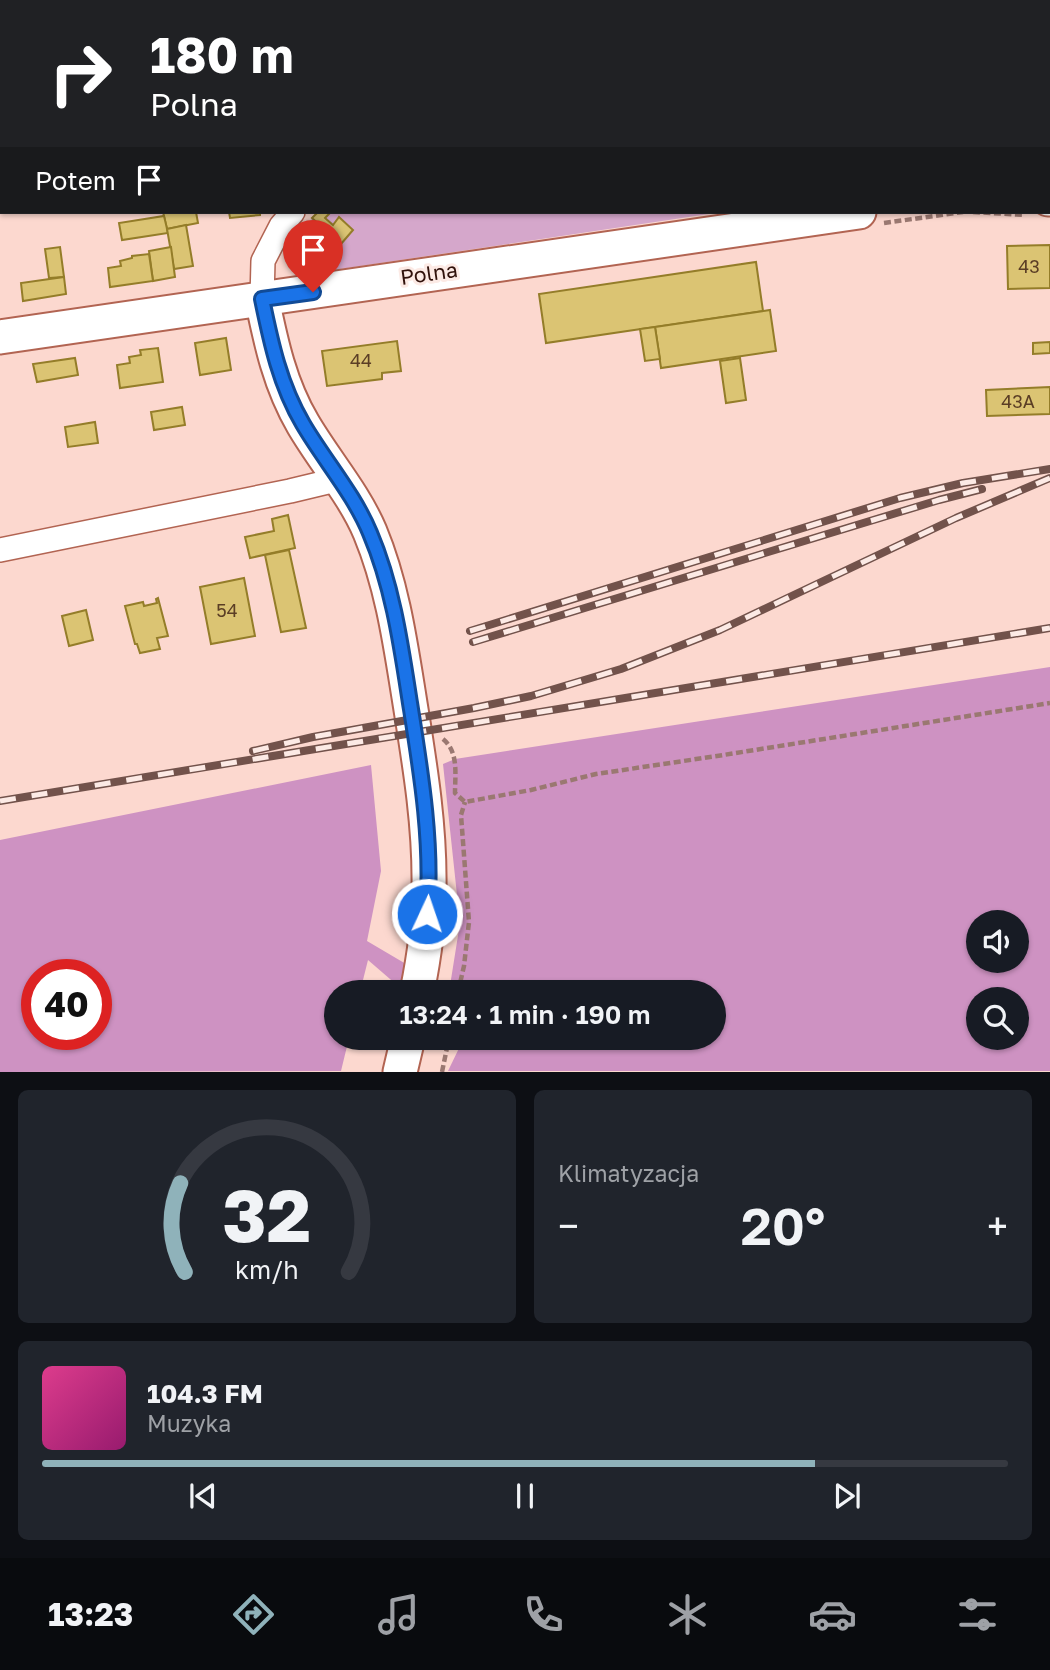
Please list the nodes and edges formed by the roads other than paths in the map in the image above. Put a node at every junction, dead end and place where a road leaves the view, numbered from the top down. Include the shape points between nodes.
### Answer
1 (291, 214) edge
2 (845, 214) edge
3 (262, 299) junction
4 (0, 337) edge
5 (340, 479) junction
6 (0, 550) edge
7 (420, 980) edge
8 (405, 1050) edge
9 (400, 1072) edge

1 - 3 street via 263,261
2 - 3 street, Polna
3 - 4 street, Polna
3 - 5 street via 282,381 303,424
5 - 6 street
5 - 7 street via 369,531 398,624 426,817 429,888
8 - 9 street

